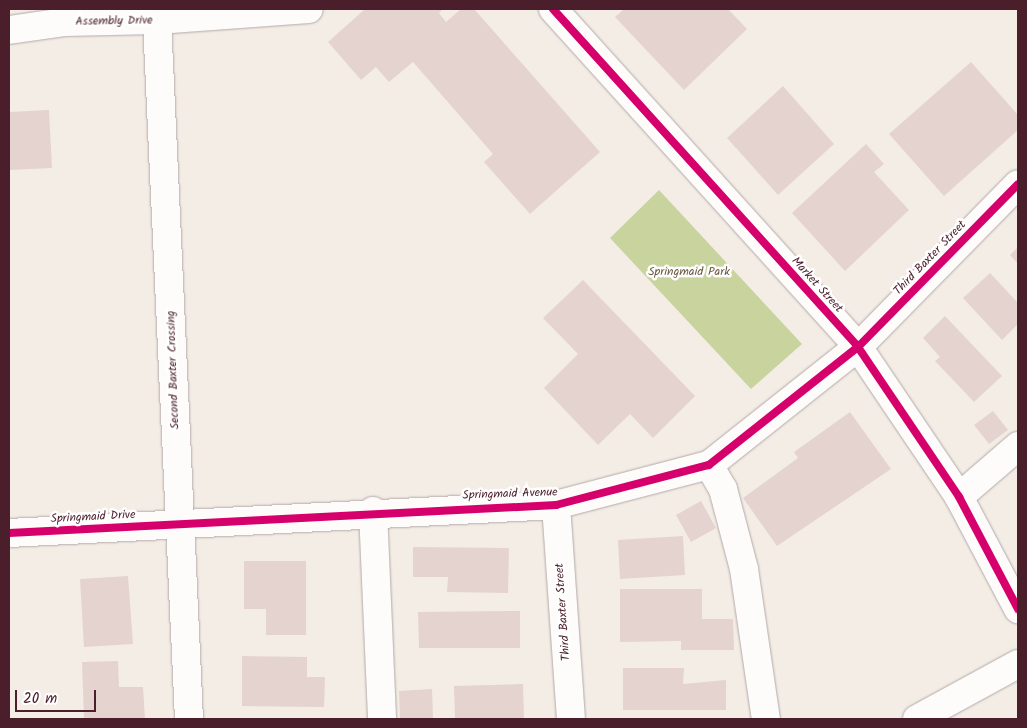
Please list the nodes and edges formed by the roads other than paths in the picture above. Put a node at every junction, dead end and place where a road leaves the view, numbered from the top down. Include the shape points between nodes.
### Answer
1 (309, 9) edge
2 (553, 9) edge
3 (157, 20) junction
4 (9, 30) edge
5 (1018, 184) edge
6 (858, 347) junction
7 (1018, 446) edge
8 (709, 465) junction
9 (959, 497) junction
10 (556, 506) junction
11 (372, 511) junction
12 (178, 524) junction
13 (9, 533) edge
14 (1018, 609) edge
15 (1018, 664) edge
16 (189, 719) edge
17 (382, 719) edge
18 (571, 719) edge
19 (766, 719) edge
20 (918, 719) edge

1 - 3 street, Assembly Drive
2 - 6 street, Market Street
3 - 4 street, Assembly Drive via 64,22
3 - 12 street, Second Baxter Crossing
5 - 6 street, Third Baxter Street
6 - 8 street, Springmaid Avenue
6 - 9 street, Market Street
7 - 9 street
8 - 10 street, Springmaid Avenue
8 - 19 street via 723,489 744,569
9 - 14 street, Market Street
10 - 11 street, Springmaid Avenue
10 - 18 street, Third Baxter Street
11 - 12 street, Springmaid Avenue
11 - 17 street
12 - 13 street, Springmaid Drive
12 - 16 street, Second Baxter Crossing
15 - 20 street

